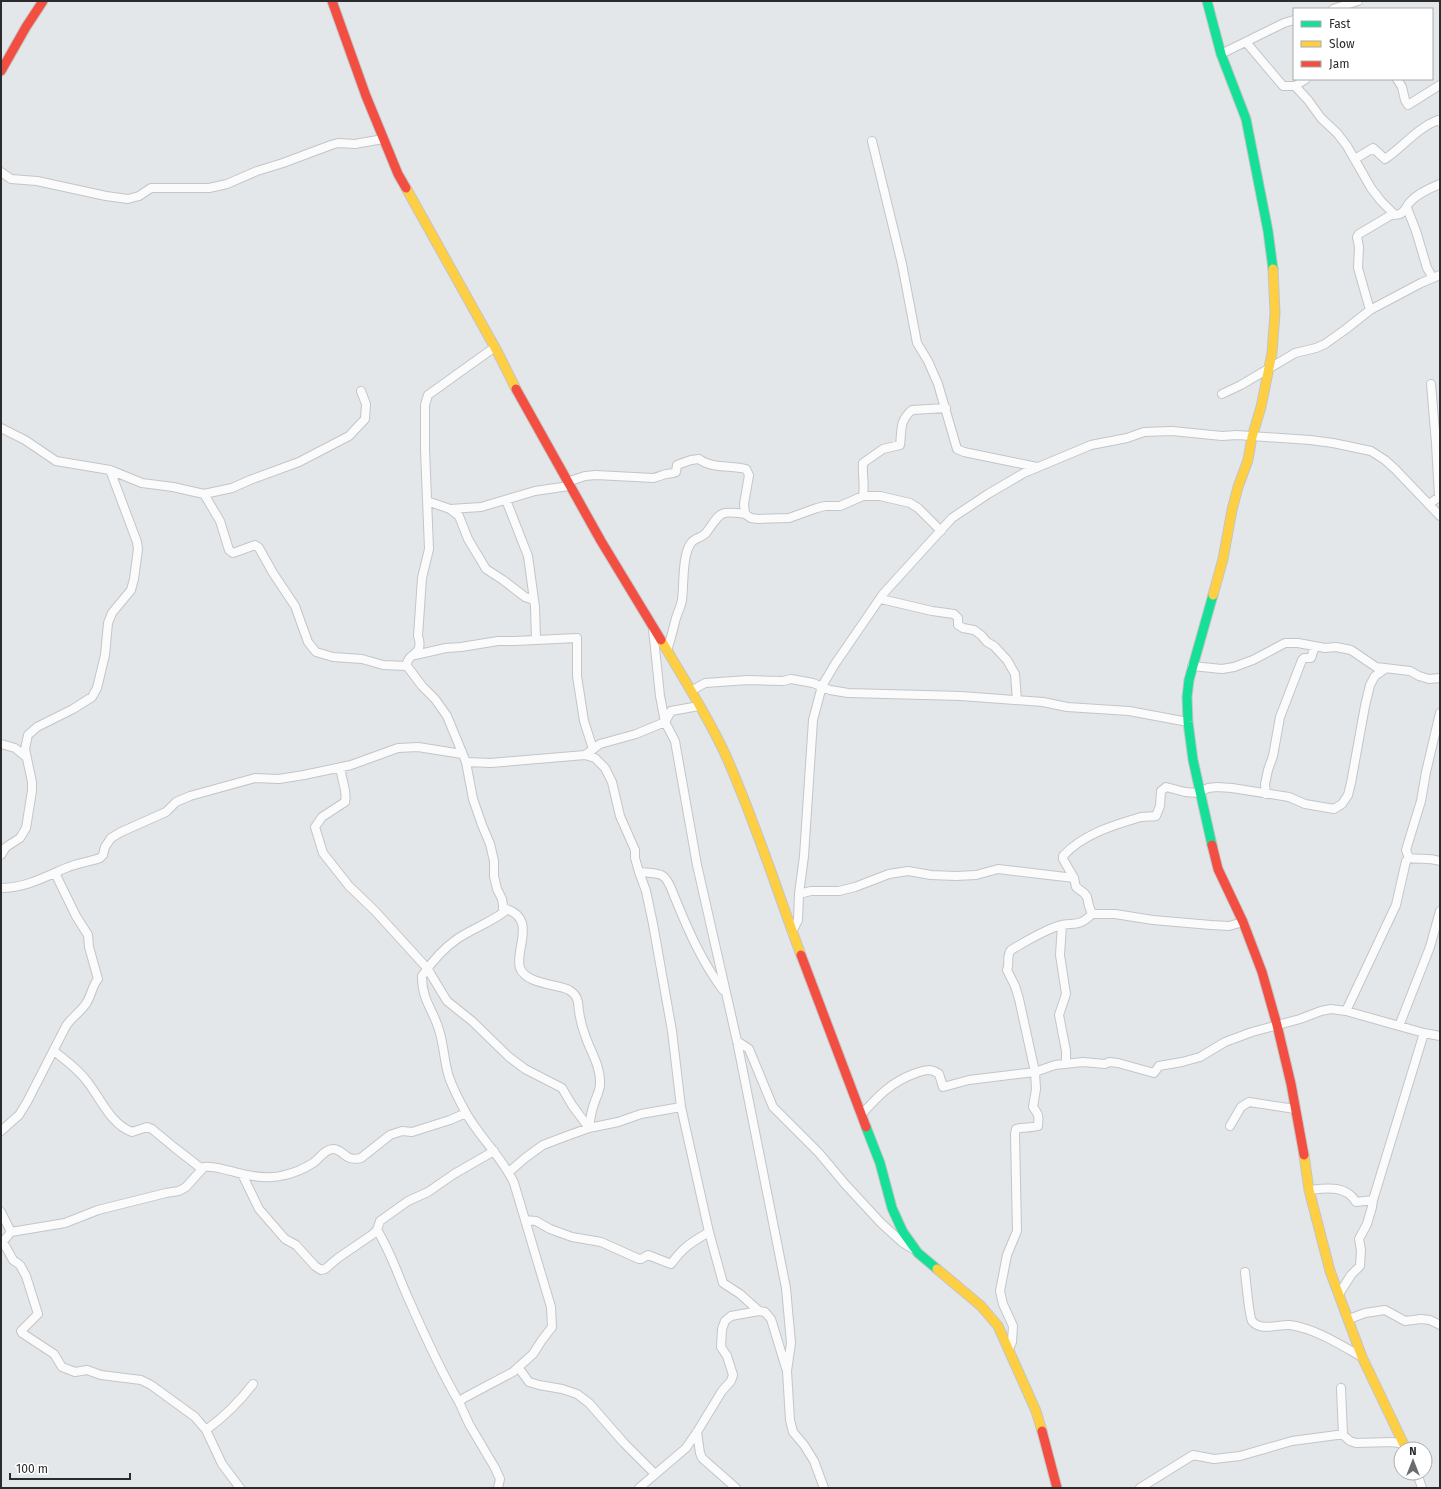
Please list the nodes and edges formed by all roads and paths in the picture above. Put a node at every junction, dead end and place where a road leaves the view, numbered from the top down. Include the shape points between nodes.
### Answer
1 (43, 1) edge
2 (332, 1) edge
3 (1207, 1) edge
4 (1358, 1) edge
5 (1336, 8) edge
6 (1293, 20) edge
7 (1246, 42) junction
8 (1221, 54) junction
9 (1, 71) edge
10 (1304, 80) edge
11 (1398, 80) edge
12 (1440, 85) edge
13 (1295, 86) junction
14 (1440, 122) edge
15 (383, 139) junction
16 (872, 141) dead end
17 (1355, 160) junction
18 (1, 172) edge
19 (1440, 184) edge
20 (1407, 208) junction
21 (1395, 215) junction
22 (1436, 277) edge
23 (1370, 310) junction
24 (495, 346) junction
25 (1269, 369) junction
26 (1431, 384) dead end
27 (360, 391) dead end
28 (1222, 394) dead end
29 (946, 408) junction
30 (1, 428) edge
31 (1252, 437) junction
32 (1038, 467) junction
33 (110, 470) junction
34 (568, 484) junction
35 (204, 494) junction
36 (864, 496) junction
37 (506, 500) junction
38 (427, 501) junction
39 (1429, 504) junction
40 (450, 509) junction
41 (745, 514) junction
42 (1440, 516) edge
43 (941, 531) junction
44 (881, 599) junction
45 (534, 600) junction
46 (653, 626) junction
47 (536, 640) junction
48 (1315, 646) junction
49 (667, 650) junction
50 (413, 656) junction
51 (407, 666) junction
52 (1192, 666) junction
53 (1385, 669) junction
54 (1440, 678) edge
55 (822, 686) junction
56 (691, 691) junction
57 (1017, 700) junction
58 (699, 706) junction
59 (1440, 713) edge
60 (665, 722) junction
61 (1188, 722) junction
62 (1, 744) edge
63 (593, 749) junction
64 (462, 754) junction
65 (585, 755) junction
66 (26, 757) junction
67 (466, 762) junction
68 (341, 767) junction
69 (1201, 791) junction
70 (1266, 794) junction
71 (1, 855) edge
72 (1409, 858) junction
73 (1440, 861) edge
74 (639, 872) junction
75 (55, 873) junction
76 (1074, 878) junction
77 (1, 888) edge
78 (799, 894) junction
79 (503, 908) junction
80 (1440, 911) edge
81 (1092, 914) junction
82 (1243, 922) junction
83 (1062, 925) junction
84 (792, 932) junction
85 (427, 968) junction
86 (725, 993) junction
87 (1346, 1011) junction
88 (1277, 1025) junction
89 (1399, 1026) junction
90 (1424, 1033) junction
91 (1440, 1036) edge
92 (737, 1041) junction
93 (54, 1051) junction
94 (1066, 1064) junction
95 (1035, 1072) junction
96 (682, 1107) junction
97 (1295, 1109) junction
98 (466, 1113) junction
99 (861, 1115) junction
100 (1230, 1126) dead end
101 (589, 1128) junction
102 (1, 1131) edge
103 (494, 1151) junction
104 (202, 1169) junction
105 (509, 1172) junction
106 (242, 1174) junction
107 (1309, 1190) junction
108 (1372, 1200) junction
109 (1, 1212) edge
110 (526, 1220) junction
111 (377, 1230) junction
112 (11, 1232) junction
113 (708, 1232) junction
114 (2, 1243) edge
115 (918, 1253) junction
116 (1245, 1272) dead end
117 (1339, 1294) junction
118 (759, 1311) junction
119 (1349, 1319) junction
120 (1440, 1325) edge
121 (1009, 1349) junction
122 (1362, 1357) junction
123 (518, 1366) junction
124 (787, 1371) junction
125 (253, 1384) dead end
126 (1341, 1388) dead end
127 (459, 1402) junction
128 (206, 1430) junction
129 (697, 1432) junction
130 (1343, 1435) junction
131 (1403, 1441) edge
132 (1393, 1442) edge
133 (655, 1474) junction
134 (240, 1488) edge
135 (498, 1488) edge
136 (639, 1488) edge
137 (736, 1488) edge
138 (824, 1488) edge
139 (1057, 1488) edge
140 (1140, 1488) edge

1 - 9 street
2 - 15 street
3 - 8 street
4 - 5 street
6 - 7 street
7 - 8 street
7 - 13 street via 1283,86
8 - 25 street via 1246,119 1268,231 1275,295 1274,334
10 - 13 street
11 - 12 street via 1408,105
13 - 17 street via 1337,133
14 - 17 street via 1432,122 1415,132 1385,158 1373,148
15 - 18 street via 331,145 215,187 151,188 139,196 128,199 37,181 11,179
15 - 24 street via 398,174
16 - 29 street via 902,264 917,343 928,361
17 - 21 street via 1371,188
19 - 20 street via 1427,189 1410,202
20 - 21 street
20 - 22 street via 1427,268
21 - 23 street via 1391,214 1358,234 1358,268
22 - 23 street via 1421,282
23 - 25 street via 1325,344 1295,353
24 - 34 street via 514,388
24 - 38 street via 428,395 425,405
25 - 28 street
25 - 31 street
26 - 39 street via 1439,497
27 - 35 street via 366,404 365,419 349,436 299,462 232,488
29 - 32 street via 957,449
29 - 36 street via 912,410 908,413 902,421 900,445 883,449 864,463
30 - 33 street via 25,440 56,461
31 - 32 street via 1172,431 1144,432 1091,445
31 - 39 street via 1310,440 1371,451 1395,469
31 - 52 street via 1248,460 1232,510 1223,559
32 - 43 street via 970,506 952,518
33 - 35 street via 142,483
33 - 66 street via 137,542 131,590 112,613 108,623 104,656 97,688 92,697 37,727 28,735
34 - 37 street
34 - 41 street via 585,476 596,475 660,477 676,472 677,465 699,459 725,468 746,469 749,475 744,504
34 - 46 street
35 - 51 street via 220,521 229,550 233,553 255,545 260,548 295,606 308,642 316,652 383,665
36 - 41 street via 840,506 825,506 789,518 758,519
36 - 43 street via 880,496 910,503
37 - 40 street via 481,507
37 - 45 street via 528,556
38 - 40 street
38 - 50 street via 429,549 422,578 419,649
39 - 42 street
40 - 45 street via 459,516 468,539 486,569 524,597
41 - 49 street via 731,512 717,516 705,535 692,541 685,563 680,606
43 - 44 street
44 - 55 street
44 - 57 street via 954,614 958,618 958,624 981,635 1007,660 1014,674
45 - 47 street
46 - 49 street
46 - 60 street
47 - 50 street via 498,640
47 - 63 street via 577,638 577,676 582,713
48 - 52 street via 1298,642 1285,643 1254,660 1228,668
48 - 53 street via 1351,650 1376,667
48 - 70 street via 1311,658 1302,660 1280,717 1265,784
49 - 56 street
50 - 51 street via 407,662
51 - 64 street via 447,716
52 - 61 street via 1187,697
53 - 54 street via 1410,671 1429,679
53 - 70 street via 1375,676 1370,685 1351,783 1342,804 1334,809
55 - 56 street via 791,679 731,680 705,683
55 - 57 street via 830,690 848,692
55 - 78 street via 813,720
56 - 58 street
57 - 61 street via 1074,708 1129,711
58 - 60 street via 672,710
58 - 84 street via 716,735 738,783
59 - 72 street via 1421,801 1406,850
60 - 63 street via 636,734 600,744
60 - 86 street via 676,742 696,865
61 - 69 street via 1193,760
62 - 66 street via 14,748
63 - 65 street
64 - 67 street
64 - 68 street via 418,747 398,748
65 - 67 street via 491,763
65 - 74 street via 595,758 606,768 620,816 635,850
66 - 71 street via 32,792 26,828 20,838 6,847
67 - 79 street via 473,799 490,844 494,876
68 - 75 street via 279,779 256,778 190,796 176,802 166,812 111,838 100,858
68 - 85 street via 345,802 322,817 315,827 323,853 349,886
69 - 70 street via 1217,787
69 - 76 street via 1185,792 1166,787 1161,791 1156,816 1141,817 1112,826 1070,848 1063,859
69 - 82 street via 1218,869
72 - 73 street
72 - 87 street via 1406,861 1396,905
74 - 86 street via 663,876 669,884 699,951
74 - 96 street via 653,924 672,1031
75 - 77 street via 22,886
75 - 93 street via 88,934 98,979 87,1002 69,1021
76 - 78 street via 998,869 976,875 956,876 908,871 889,874 839,891 811,891
76 - 81 street via 1076,887 1087,898
78 - 84 street via 798,920
79 - 85 street via 504,912 496,918 456,940
79 - 101 street via 511,910 521,922 524,934 520,968 526,976 570,990 578,1001 584,1031 600,1074 599,1091
80 - 89 street via 1430,947
81 - 82 street via 1116,914 1210,925 1229,926
81 - 83 street via 1084,922
82 - 88 street via 1262,972
83 - 94 street via 1060,955 1066,994 1059,1015
83 - 95 street via 1031,938 1008,953 1007,970 1016,986
84 - 99 street
85 - 98 street via 422,976 424,996 439,1029 449,1078
85 - 101 street via 447,1001 509,1057 526,1070 562,1088
86 - 92 street
87 - 88 street via 1321,1011
87 - 89 street
88 - 94 street via 1225,1042 1200,1056 1159,1066 1154,1073 1109,1062
88 - 97 street
89 - 90 street
90 - 91 street
90 - 108 street
92 - 115 street via 749,1050 773,1107 819,1153 881,1223
92 - 124 street via 786,1288 790,1343
93 - 102 street via 19,1115
93 - 104 street via 86,1080 120,1126 132,1132 147,1127 152,1129
94 - 95 street
95 - 99 street via 969,1080 943,1088 939,1074 926,1069 897,1081
95 - 121 street via 1033,1107 1038,1113 1038,1126 1016,1129 1018,1231 1007,1255 1000,1291 1013,1326
96 - 101 street via 641,1114
96 - 113 street
97 - 100 street via 1249,1102 1241,1107
97 - 107 street
98 - 103 street
98 - 106 street via 412,1132 402,1131 390,1135 360,1158 349,1158 334,1149 328,1150 313,1163 285,1175 265,1177
99 - 115 street via 880,1163 892,1208 903,1232
101 - 105 street via 543,1145
103 - 105 street
103 - 111 street via 454,1174 440,1186 408,1201 380,1221
104 - 106 street via 214,1166
104 - 112 street via 179,1191 98,1210 65,1223
105 - 110 street
106 - 111 street via 259,1209 285,1239 296,1245 321,1270
107 - 108 street via 1333,1188 1346,1191 1356,1202
107 - 117 street via 1330,1271
108 - 117 street via 1359,1239 1360,1266
109 - 112 street
110 - 113 street via 536,1221 572,1237 602,1242 639,1259 648,1255 672,1264 688,1244
110 - 123 street via 551,1307 552,1328 533,1354
111 - 127 street via 447,1382
112 - 114 street
113 - 118 street via 723,1283
114 - 128 street via 26,1276 37,1309 38,1314 22,1333 54,1354 62,1367 75,1372 87,1370 102,1375 141,1380 151,1385 195,1417
115 - 121 street via 981,1306 998,1326
116 - 122 street via 1251,1319 1257,1325 1285,1325 1312,1330
117 - 119 street
118 - 124 street via 765,1312 770,1319
118 - 129 street via 731,1316 725,1321 721,1346 733,1375
119 - 120 street via 1385,1310 1405,1321 1430,1320
119 - 122 street
121 - 139 street via 1036,1411
122 - 131 street
123 - 127 street via 507,1376
123 - 133 street via 529,1382 577,1394 589,1403
124 - 138 street via 793,1432 814,1461
125 - 128 street
126 - 130 street
127 - 135 street via 500,1479
128 - 134 street via 222,1464
129 - 133 street via 686,1448
129 - 137 street via 702,1458
130 - 132 street via 1356,1443
130 - 140 street via 1299,1440 1240,1456 1214,1459 1193,1455
133 - 136 street

